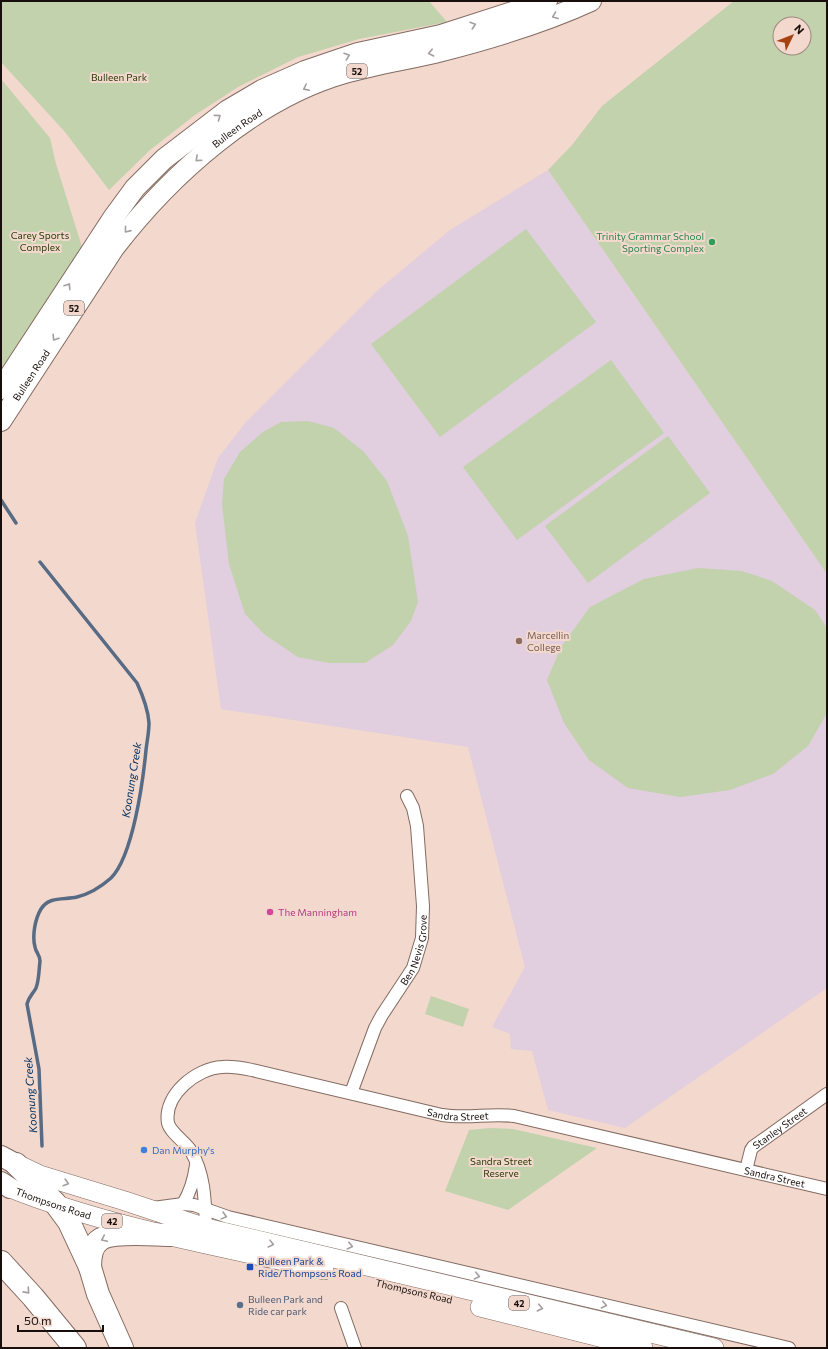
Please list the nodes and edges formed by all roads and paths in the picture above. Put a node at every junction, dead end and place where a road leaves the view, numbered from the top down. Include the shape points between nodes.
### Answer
1 (547, 1) edge
2 (591, 1) edge
3 (1, 389) edge
4 (1, 420) edge
5 (407, 796) dead end
6 (351, 1093) junction
7 (827, 1094) edge
8 (9, 1160) edge
9 (196, 1164) junction
10 (746, 1170) junction
11 (6, 1185) edge
12 (827, 1189) edge
13 (93, 1192) junction
14 (55, 1203) junction
15 (183, 1204) junction
16 (205, 1208) junction
17 (145, 1209) junction
18 (206, 1228) junction
19 (170, 1235) junction
20 (1, 1262) edge
21 (90, 1267) junction
22 (341, 1308) dead end
23 (681, 1344) edge
24 (75, 1348) edge
25 (122, 1348) edge
26 (355, 1348) edge
27 (643, 1348) edge
28 (714, 1348) edge
29 (789, 1348) edge

3 -> 1 highway, Bulleen Road / 52 via 135,188 164,159 228,110 262,90 305,70 358,53 440,35
2 -> 4 highway, Bulleen Road / 52 via 555,17 496,37 344,74 274,104 243,124 180,174 128,228
5 - 6 street, Ben Nevis Grove via 417,826 423,906 422,938 413,968 375,1028
6 - 9 street, Sandra Street via 237,1068 220,1067 200,1074 188,1081 175,1094 167,1118 170,1129 188,1147
6 - 10 street, Sandra Street via 454,1117 514,1116
7 - 10 street, Stanley Street via 753,1147
8 -> 13 main road, Thompsons Road / 42 via 40,1175
8 - 14 highway
9 - 15 street via 194,1180
9 - 16 street, Sandra Street via 204,1188
10 - 12 street, Sandra Street
11 - 14 main road, Thompsons Road / 42
13 - 17 main road, Thompsons Road / 42
13 - 19 main road via 95,1201 102,1207
14 - 19 main road, Thompsons Road / 42 via 88,1215
14 - 21 highway via 69,1222
15 - 16 street, Thompsons Road
15 - 17 street, Thompsons Road
16 - 18 street, Sandra Street
16 -> 29 street, Thompsons Road via 217,1214 258,1224
17 - 18 main road, Thompsons Road / 42
18 -> 23 main road, Thompsons Road / 42
19 -> 21 highway via 121,1235 100,1239 90,1256
19 - 27 main road, Thompsons Road / 42 via 447,1298
20 -> 24 highway
21 - 25 highway via 98,1294
22 - 26 street
23 - 28 main road, Thompsons Road / 42

